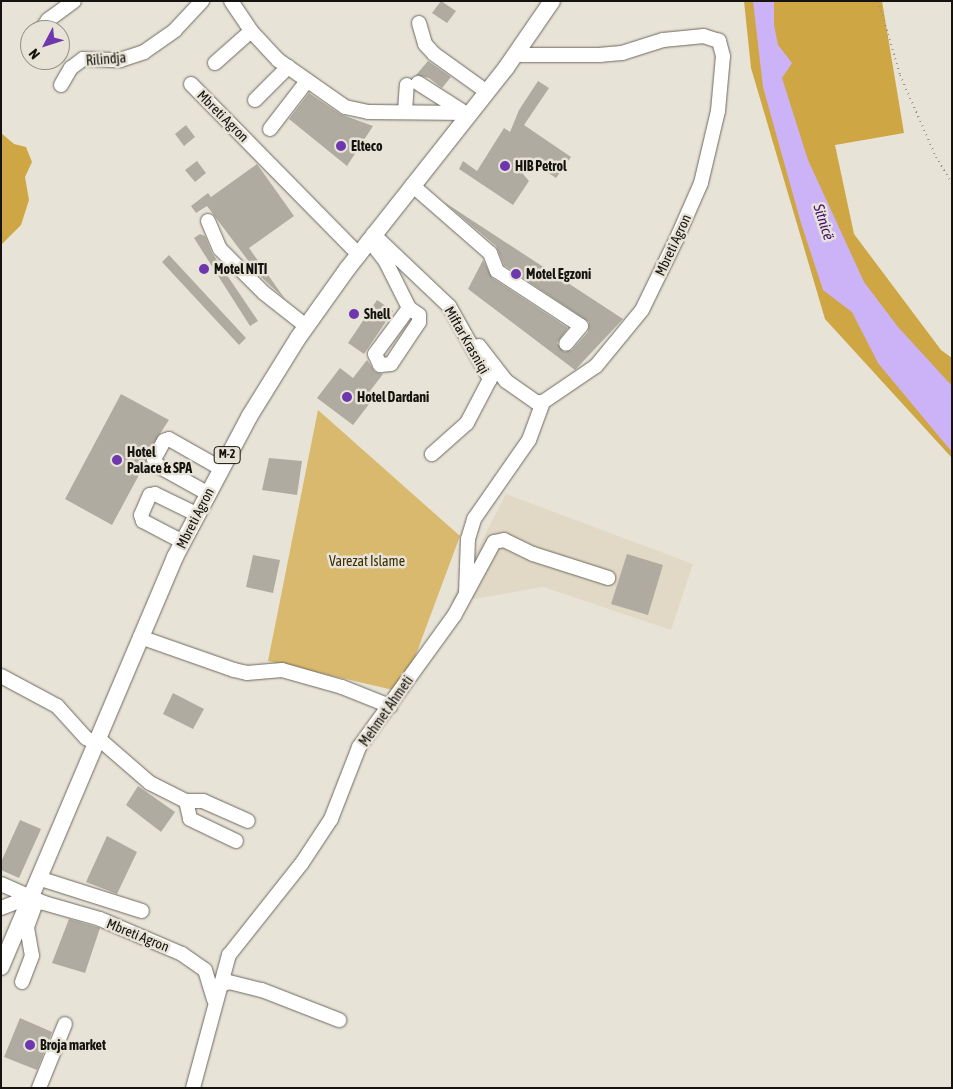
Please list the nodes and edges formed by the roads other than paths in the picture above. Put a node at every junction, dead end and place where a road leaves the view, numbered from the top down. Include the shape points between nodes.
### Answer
1 (74, 1) edge
2 (202, 1) edge
3 (230, 1) edge
4 (552, 1) edge
5 (48, 20) edge
6 (420, 23) dead end
7 (251, 31) junction
8 (516, 55) junction
9 (215, 63) dead end
10 (288, 67) junction
11 (307, 81) junction
12 (191, 84) dead end
13 (61, 85) dead end
14 (486, 92) junction
15 (255, 100) dead end
16 (405, 111) junction
17 (466, 112) junction
18 (270, 129) dead end
19 (412, 185) junction
20 (208, 221) dead end
21 (374, 234) junction
22 (359, 255) junction
23 (410, 308) dead end
24 (306, 326) junction
25 (566, 344) dead end
26 (543, 402) junction
27 (432, 454) dead end
28 (220, 468) junction
29 (207, 493) junction
30 (196, 514) junction
31 (183, 542) junction
32 (608, 578) dead end
33 (466, 593) junction
34 (140, 637) junction
35 (1, 676) edge
36 (390, 706) junction
37 (97, 741) junction
38 (186, 801) junction
39 (248, 821) dead end
40 (236, 841) dead end
41 (38, 878) junction
42 (1, 884) edge
43 (33, 898) junction
44 (1, 908) edge
45 (142, 911) dead end
46 (1, 967) edge
47 (22, 982) dead end
48 (220, 984) junction
49 (214, 1000) junction
50 (339, 1020) dead end
51 (65, 1024) dead end
52 (39, 1088) edge
53 (193, 1088) edge

1 - 5 street
2 - 13 street, Rilindja via 176,30 144,52 120,60 83,60 71,68
3 - 7 street
4 - 8 main road, Mbreti Agron / M-2
6 - 14 street via 425,44 434,54
7 - 9 street
7 - 10 street
8 - 14 main road, Mbreti Agron / M-2
8 - 26 street, Mbreti Agron via 601,55 663,40 704,36 716,38 723,49 718,112 701,183 642,310 596,366
10 - 11 street
10 - 15 street
11 - 16 street via 355,110
11 - 18 street
12 - 22 street, Mbreti Agron
14 - 17 main road, Mbreti Agron / M-2
16 - 17 street
16 - 17 street via 412,84
17 - 19 main road, Mbreti Agron / M-2
19 - 21 main road, Mbreti Agron / M-2
19 - 25 street via 490,253 497,271 581,326
20 - 24 street via 220,250 264,293
21 - 22 main road, Mbreti Agron / M-2
21 - 23 street
21 - 26 street via 455,298 472,336 506,381 536,402
21 - 27 street, Miftar Krasniqi via 449,306 490,379 467,424
22 - 24 main road, Mbreti Agron / M-2
24 - 28 main road, Mbreti Agron / M-2
26 - 33 street via 528,440 474,519 468,539
28 - 29 main road, Mbreti Agron / M-2
28 - 29 street via 169,439 157,453 154,459 158,466
29 - 30 main road, Mbreti Agron / M-2
30 - 31 main road, Mbreti Agron / M-2
30 - 31 street via 155,494 150,496 141,514 142,521
31 - 34 main road, Mbreti Agron / M-2
32 - 33 street, Mehmet Ahmeti via 500,540 488,550
33 - 36 street, Mehmet Ahmeti via 454,616
34 - 36 street via 234,670 247,673 282,670 342,687
34 - 37 main road, Mbreti Agron / M-2
35 - 37 street via 57,706 86,738
36 - 48 street, Mehmet Ahmeti via 360,747 331,819 302,863 229,955
37 - 38 street via 137,774
37 - 41 main road, Mbreti Agron / M-2
38 - 39 street via 203,801
38 - 40 street via 190,819
41 - 43 main road, Mbreti Agron / M-2
41 - 45 street, Mbreti Agron
42 - 43 street, Mbreti Agron
43 - 44 street
43 - 46 main road, Mbreti Agron / M-2
43 - 47 street, Mbreti Agron via 27,927 32,956
43 - 49 street, Mbreti Agron via 100,919 182,954 206,970
48 - 49 street, Mehmet Ahmeti
48 - 50 street via 229,982 262,990
49 - 53 street, Mehmet Ahmeti
51 - 52 street

